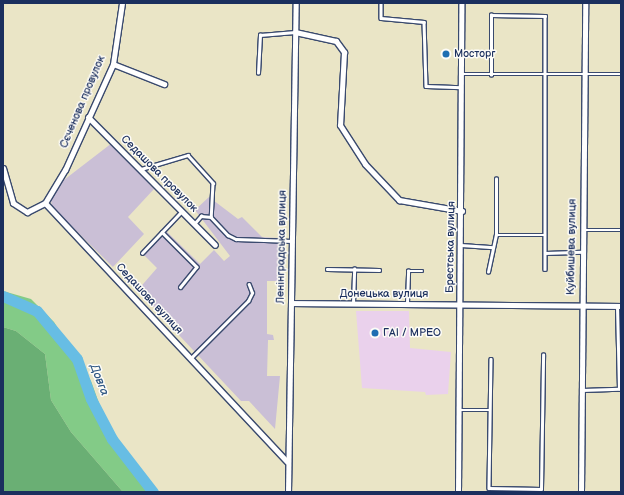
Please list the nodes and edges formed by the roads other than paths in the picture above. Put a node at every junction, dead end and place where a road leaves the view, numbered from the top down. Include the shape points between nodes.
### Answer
1 (122, 3) edge
2 (296, 3) edge
3 (381, 3) edge
4 (461, 3) edge
5 (585, 3) edge
6 (295, 32) junction
7 (113, 64) junction
8 (258, 74) dead end
9 (462, 74) junction
10 (584, 74) junction
11 (621, 74) edge
12 (491, 75) junction
13 (544, 75) junction
14 (164, 84) dead end
15 (462, 87) junction
16 (88, 117) junction
17 (3, 168) edge
18 (140, 170) junction
19 (496, 179) dead end
20 (45, 203) junction
21 (462, 211) junction
22 (182, 212) junction
23 (211, 217) junction
24 (194, 224) junction
25 (582, 230) junction
26 (621, 230) edge
27 (162, 232) junction
28 (496, 234) junction
29 (545, 235) junction
30 (292, 241) junction
31 (215, 245) dead end
32 (461, 245) junction
33 (493, 246) junction
34 (582, 252) junction
35 (142, 253) dead end
36 (545, 253) junction
37 (327, 269) dead end
38 (354, 269) junction
39 (379, 270) dead end
40 (545, 270) dead end
41 (422, 271) dead end
42 (488, 272) dead end
43 (249, 285) dead end
44 (181, 287) dead end
45 (291, 303) junction
46 (352, 304) junction
47 (407, 304) junction
48 (460, 305) junction
49 (582, 305) junction
50 (619, 306) edge
51 (543, 355) dead end
52 (191, 359) junction
53 (491, 359) dead end
54 (582, 390) junction
55 (458, 410) junction
56 (490, 410) junction
57 (287, 462) junction
58 (288, 492) edge
59 (458, 492) edge
60 (581, 492) edge

1 - 7 street, Сєченова провулок
2 - 6 street, Ленінградська вулиця
3 - 15 lane via 381,18 424,22 426,86
4 - 9 street, Брестська вулиця
5 - 10 street, Куйбишева вулиця
6 - 8 lane via 260,36
6 - 21 street via 336,40 344,52 340,125 365,164 400,200
6 - 30 street, Ленінградська вулиця
7 - 14 street
7 - 16 street, Сєченова провулок
9 - 12 lane
9 - 15 street, Брестська вулиця
10 - 11 lane
10 - 13 lane
10 - 25 street, Куйбишева вулиця
12 - 13 lane
12 - 13 lane via 491,15 544,16
13 - 29 lane
15 - 21 street, Брестська вулиця
16 - 18 street, Седашова провулок
16 - 20 street, Сєченова провулок via 65,170
17 - 20 street via 13,203 27,212
18 - 22 street, Седашова провулок
18 - 23 lane via 188,155 213,183
19 - 28 lane
20 - 52 street, Седашова вулиця
21 - 32 street, Брестська вулиця
22 - 24 street, Седашова провулок
22 - 27 lane
23 - 24 lane via 201,216
23 - 30 lane via 228,235 236,239
24 - 31 street, Седашова провулок
25 - 26 lane
25 - 34 street, Куйбишева вулиця
27 - 35 lane
27 - 44 lane via 197,267
28 - 29 lane
28 - 33 lane
29 - 36 lane
30 - 45 street, Ленінградська вулиця
32 - 33 lane
32 - 48 street, Брестська вулиця
33 - 42 lane
34 - 36 lane
34 - 49 street, Куйбишева вулиця
36 - 40 lane
37 - 38 lane
38 - 39 lane
38 - 46 lane
41 - 47 lane via 408,271
43 - 52 lane via 252,294 248,301
45 - 46 street, Донецька вулиця
45 - 57 street, Ленінградська вулиця
46 - 47 street, Донецька вулиця
47 - 48 street, Донецька вулиця
48 - 49 street, Донецька вулиця
48 - 55 street, Брестська вулиця
49 - 50 street, Донецька вулиця
49 - 54 street, Куйбишева вулиця
50 - 54 lane via 619,389
51 - 56 lane via 541,488 489,488
52 - 57 street, Седашова вулиця
53 - 56 lane
54 - 60 street, Куйбишева вулиця
55 - 56 lane
55 - 59 street, Брестська вулиця
57 - 58 street, Ленінградська вулиця

